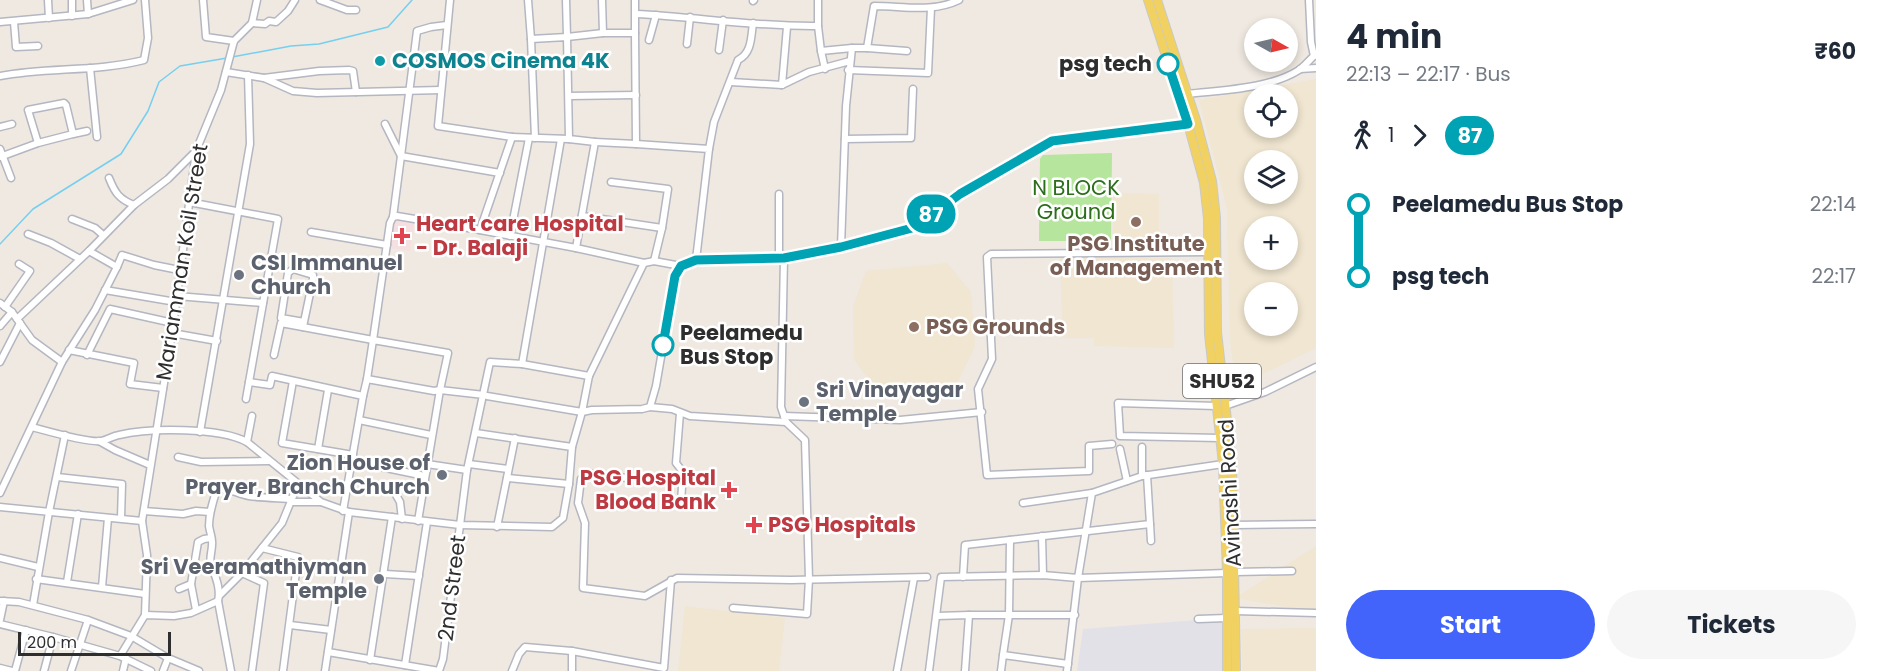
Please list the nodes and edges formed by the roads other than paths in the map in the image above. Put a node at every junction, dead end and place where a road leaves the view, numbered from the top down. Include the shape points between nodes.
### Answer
1 (48, 0) edge
2 (72, 0) edge
3 (87, 0) edge
4 (133, 0) edge
5 (145, 0) edge
6 (203, 0) edge
7 (256, 0) edge
8 (295, 0) edge
9 (320, 0) edge
10 (450, 0) edge
11 (528, 0) edge
12 (566, 0) edge
13 (602, 0) edge
14 (635, 0) edge
15 (818, 0) edge
16 (1148, 0) edge
17 (1157, 0) edge
18 (1309, 0) edge
19 (956, 1) edge
20 (874, 3) edge
21 (931, 8) junction
22 (356, 10) dead end
23 (88, 14) junction
24 (636, 14) junction
25 (656, 15) junction
26 (72, 16) junction
27 (690, 17) junction
28 (49, 18) junction
29 (723, 20) junction
30 (0, 22) edge
31 (14, 22) junction
32 (252, 23) junction
33 (753, 23) junction
34 (447, 25) junction
35 (787, 27) junction
36 (818, 27) junction
37 (603, 33) junction
38 (635, 33) junction
39 (567, 37) junction
40 (531, 39) junction
41 (234, 40) junction
42 (649, 40) dead end
43 (687, 45) dead end
44 (38, 46) dead end
45 (852, 48) junction
46 (867, 48) junction
47 (719, 50) dead end
48 (821, 51) junction
49 (907, 51) dead end
50 (1315, 55) edge
51 (850, 61) junction
52 (90, 68) junction
53 (1316, 68) edge
54 (825, 69) junction
55 (1300, 69) junction
56 (848, 70) junction
57 (226, 72) junction
58 (248, 75) junction
59 (0, 76) edge
60 (264, 78) junction
61 (731, 82) junction
62 (782, 85) junction
63 (913, 89) dead end
64 (441, 90) junction
65 (410, 91) junction
66 (356, 92) junction
67 (1188, 94) junction
68 (636, 95) junction
69 (569, 96) junction
70 (12, 124) dead end
71 (385, 124) dead end
72 (1188, 124) junction
73 (0, 127) edge
74 (87, 131) dead end
75 (73, 134) junction
76 (97, 137) dead end
77 (512, 137) junction
78 (532, 138) junction
79 (565, 139) junction
80 (845, 139) junction
81 (595, 142) junction
82 (38, 143) junction
83 (636, 144) junction
84 (0, 149) edge
85 (709, 149) junction
86 (196, 151) junction
87 (401, 156) junction
88 (1, 157) edge
89 (500, 172) junction
90 (11, 178) dead end
91 (109, 178) dead end
92 (611, 182) dead end
93 (779, 194) dead end
94 (189, 202) junction
95 (134, 205) junction
96 (240, 212) junction
97 (582, 216) junction
98 (393, 217) junction
99 (72, 219) dead end
100 (662, 228) junction
101 (480, 230) junction
102 (311, 232) dead end
103 (28, 234) dead end
104 (104, 235) junction
105 (510, 236) junction
106 (543, 242) junction
107 (387, 245) junction
108 (841, 247) junction
109 (576, 248) junction
110 (89, 251) junction
111 (1209, 252) junction
112 (781, 258) junction
113 (80, 259) junction
114 (696, 260) junction
115 (654, 261) junction
116 (644, 263) junction
117 (19, 264) dead end
118 (681, 266) junction
119 (117, 267) junction
120 (179, 270) junction
121 (105, 290) junction
122 (176, 299) junction
123 (224, 300) junction
124 (263, 303) junction
125 (3, 305) edge
126 (12, 312) junction
127 (18, 321) junction
128 (173, 323) junction
129 (303, 325) junction
130 (0, 326) edge
131 (172, 333) junction
132 (373, 340) junction
133 (217, 341) junction
134 (69, 350) junction
135 (87, 355) junction
136 (274, 355) dead end
137 (0, 362) edge
138 (62, 362) junction
139 (522, 364) junction
140 (1316, 367) edge
141 (589, 376) junction
142 (367, 379) junction
143 (293, 381) junction
144 (249, 382) junction
145 (163, 388) junction
146 (328, 390) junction
147 (440, 390) junction
148 (363, 396) junction
149 (484, 396) junction
150 (246, 399) dead end
151 (1220, 406) junction
152 (650, 407) junction
153 (582, 412) junction
154 (982, 412) junction
155 (680, 413) junction
156 (252, 416) dead end
157 (785, 419) junction
158 (359, 420) junction
159 (32, 427) junction
160 (157, 430) junction
161 (200, 432) junction
162 (476, 433) junction
163 (65, 435) junction
164 (431, 435) junction
165 (515, 438) junction
166 (1220, 438) junction
167 (99, 441) junction
168 (247, 442) junction
169 (1112, 444) dead end
170 (572, 447) junction
171 (1142, 447) dead end
172 (318, 449) junction
173 (1120, 449) dead end
174 (178, 457) dead end
175 (352, 458) junction
176 (268, 461) junction
177 (427, 464) junction
178 (1222, 464) junction
179 (150, 465) junction
180 (468, 467) junction
181 (508, 469) junction
182 (425, 476) junction
183 (1145, 476) junction
184 (57, 477) junction
185 (507, 478) junction
186 (627, 478) dead end
187 (1127, 481) junction
188 (298, 484) junction
189 (569, 484) junction
190 (0, 493) edge
191 (1092, 493) junction
192 (396, 495) dead end
193 (291, 501) junction
194 (321, 502) junction
195 (681, 502) dead end
196 (1023, 503) dead end
197 (0, 507) edge
198 (144, 511) junction
199 (346, 511) junction
200 (49, 512) junction
201 (210, 512) junction
202 (78, 514) junction
203 (392, 517) junction
204 (108, 518) junction
205 (121, 518) junction
206 (402, 519) junction
207 (142, 521) junction
208 (418, 521) junction
209 (427, 522) junction
210 (1150, 524) junction
211 (1316, 524) edge
212 (460, 525) junction
213 (1234, 525) junction
214 (497, 527) junction
215 (1087, 533) junction
216 (1042, 536) junction
217 (211, 538) junction
218 (1010, 540) junction
219 (1151, 541) dead end
220 (262, 548) junction
221 (0, 558) edge
222 (38, 567) junction
223 (1292, 571) dead end
224 (1231, 572) junction
225 (242, 573) junction
226 (385, 574) junction
227 (1043, 575) junction
228 (419, 576) junction
229 (963, 576) junction
230 (1010, 576) junction
231 (927, 577) dead end
232 (914, 578) junction
233 (1078, 578) junction
234 (36, 579) junction
235 (809, 579) junction
236 (671, 580) junction
237 (67, 582) junction
238 (191, 584) junction
239 (102, 587) junction
240 (179, 589) dead end
241 (145, 594) junction
242 (219, 598) junction
243 (2, 601) edge
244 (33, 605) junction
245 (733, 608) dead end
246 (196, 610) junction
247 (1235, 611) junction
248 (1316, 613) edge
249 (145, 615) junction
250 (969, 615) junction
251 (1009, 615) junction
252 (1075, 615) junction
253 (937, 616) junction
254 (1227, 618) junction
255 (88, 620) junction
256 (1198, 620) dead end
257 (0, 622) edge
258 (290, 625) junction
259 (26, 630) junction
260 (331, 630) junction
261 (131, 636) junction
262 (53, 637) junction
263 (80, 644) junction
264 (572, 651) junction
265 (328, 652) junction
266 (1003, 655) junction
267 (123, 657) junction
268 (168, 658) junction
269 (370, 660) junction
270 (405, 665) junction
271 (1067, 667) edge
272 (0, 668) edge
273 (143, 669) edge
274 (664, 670) edge
275 (13, 671) edge
276 (44, 671) edge
277 (71, 671) edge
278 (123, 671) edge
279 (152, 671) edge
280 (163, 671) edge
281 (199, 671) edge
282 (231, 671) edge
283 (252, 671) edge
284 (283, 671) edge
285 (325, 671) edge
286 (512, 671) edge
287 (572, 671) edge
288 (897, 671) edge
289 (929, 671) edge
290 (965, 671) edge
291 (1001, 671) edge
292 (1227, 671) edge
293 (1236, 671) edge

1 - 28 street
2 - 26 street
3 - 23 street
4 - 23 street
5 - 52 street via 148,38 144,60
6 - 41 street via 206,37
7 - 32 street
8 - 32 street via 276,22
9 - 22 street
10 - 34 street
11 - 40 street
12 - 39 street
13 - 37 street
14 - 24 street
15 - 36 street
16 - 72 main road, SHU52
17 - 67 main road, Avinashi Road / SHU52
18 - 50 street
19 - 21 street
20 - 21 street
20 - 46 street
21 - 56 street via 928,73
23 - 26 street
24 - 25 street
24 - 38 street
25 - 27 street
25 - 42 street
26 - 28 street
27 - 29 street
27 - 43 street
28 - 31 street
29 - 33 street
29 - 47 street
30 - 31 street
31 - 44 street via 16,47
32 - 41 street
33 - 35 street
33 - 61 street via 750,48 738,60
34 - 64 street
34 - 65 street via 417,31
35 - 36 street
35 - 62 street
36 - 48 street
37 - 38 street
37 - 39 street
38 - 68 street
39 - 40 street
39 - 69 street
40 - 78 street
41 - 57 street, Mariamman Koil Street
45 - 46 street
45 - 48 street
45 - 51 street
46 - 49 street
48 - 54 street
50 - 55 street
51 - 54 street
51 - 56 street
52 - 59 street
52 - 76 street
53 - 55 street
54 - 62 street
55 - 67 street via 1282,79
56 - 80 street
57 - 58 street
57 - 86 street, Mariamman Koil Street
58 - 60 street
58 - 96 street via 250,144
60 - 66 street via 293,91
60 - 66 street via 349,70 353,71
61 - 62 street
61 - 85 street via 714,122
63 - 80 street via 911,138
64 - 65 street
64 - 77 street via 438,126
65 - 66 street
65 - 87 street
67 - 151 main road, Avinashi Road / SHU52 via 1212,181 1216,218
68 - 69 street
68 - 83 street
69 - 79 street
70 - 73 street
71 - 87 street
72 - 108 street via 1052,141 960,194 916,227
72 - 111 main road, SHU52 via 1204,183
74 - 75 street
75 - 82 street
75 - 82 street via 64,103 28,110
77 - 78 street
77 - 89 street
78 - 79 street
78 - 105 street
79 - 81 street
79 - 106 street
80 - 108 street
81 - 83 street
81 - 97 street
82 - 88 street
83 - 85 street
84 - 88 street
85 - 114 street
86 - 94 street, Mariamman Koil Street
86 - 95 street
87 - 89 street
87 - 98 street
88 - 90 street
89 - 101 street
91 - 95 street via 116,195
92 - 100 street via 667,187
93 - 112 street
94 - 96 street
94 - 120 street, Mariamman Koil Street
95 - 104 street
96 - 123 street
96 - 124 street via 278,219
97 - 100 street
97 - 109 street
98 - 101 street
98 - 107 street
99 - 104 street
100 - 115 street
101 - 105 street
102 - 107 street
103 - 113 street
104 - 110 street
105 - 106 street
106 - 109 street
106 - 139 street
107 - 132 street
108 - 112 street
109 - 116 street
110 - 113 street
110 - 119 street
111 - 151 main road, SHU52 via 1209,334
111 - 154 street via 987,256 993,354 978,389
112 - 114 street
112 - 157 street via 781,407
113 - 127 street
114 - 118 street
115 - 116 street
115 - 118 street
116 - 141 street
117 - 125 street via 30,271
118 - 152 street via 675,276
119 - 120 street via 122,255
119 - 121 street
120 - 122 street, Mariamman Koil Street
121 - 122 street
121 - 134 street
122 - 123 street
122 - 128 street, Mariamman Koil Street
123 - 124 street
123 - 133 street
124 - 144 street
125 - 126 street
126 - 127 street
126 - 130 street
127 - 137 street
127 - 138 street via 32,340
128 - 131 street, Mariamman Koil Street
128 - 135 street via 110,309
129 - 129 street via 313,275 293,269 288,273 281,318
129 - 132 street
129 - 136 street via 281,323
131 - 133 street
131 - 145 street, Mariamman Koil Street
132 - 142 street
132 - 147 street via 448,353
133 - 161 street
134 - 135 street
134 - 138 street
135 - 145 street via 134,363 130,384
138 - 159 street
139 - 141 street
139 - 149 street, 2nd Street via 490,362
140 - 151 street via 1265,392
141 - 153 street
142 - 147 street
142 - 148 street
143 - 144 street via 272,376 270,386
143 - 146 street
143 - 172 street via 282,443
144 - 150 street
145 - 160 street, Mariamman Koil Street
146 - 148 street
146 - 172 street
147 - 149 street
147 - 164 street
148 - 158 street
149 - 153 street
149 - 162 street, 2nd Street
151 - 166 main road, SHU52
151 - 166 street via 1118,403 1120,436
151 - 213 main road, Avinashi Road / SHU52 via 1232,464
152 - 153 street
152 - 155 street
153 - 170 street
154 - 157 street via 900,420
154 - 169 street via 987,475 1089,471 1089,446
155 - 157 street
155 - 195 street via 675,464 683,472
156 - 168 street
157 - 235 street via 805,440
158 - 164 street
158 - 175 street
159 - 163 street
159 - 190 street
160 - 161 street
160 - 167 street
160 - 179 street, Mariamman Koil Street
161 - 168 street
162 - 165 street
162 - 180 street, 2nd Street
163 - 167 street
163 - 184 street
164 - 177 street
165 - 170 street
165 - 181 street
166 - 178 main road, SHU52
167 - 179 street
168 - 176 street
170 - 189 street
171 - 183 street
172 - 175 street
173 - 187 street
174 - 176 street via 201,462
175 - 182 street
175 - 199 street
176 - 188 street
177 - 180 street
177 - 182 street
178 - 183 street
178 - 224 main road, SHU52
179 - 198 street, Mariamman Koil Street
180 - 181 street
180 - 212 street, 2nd Street
181 - 185 street
182 - 208 street
183 - 187 street
183 - 210 street
184 - 200 street
184 - 205 street via 122,484
185 - 189 street
185 - 214 street
186 - 236 street via 588,473 581,479 578,503 585,523 583,588 645,596
187 - 191 street
188 - 193 street
188 - 194 street
189 - 214 street via 563,518 552,527
191 - 196 street
191 - 215 street
192 - 206 street
193 - 194 street
193 - 201 street via 219,488
193 - 220 street via 282,523
194 - 199 street
197 - 200 street
198 - 201 street
198 - 207 street, Mariamman Koil Street
199 - 203 street
199 - 260 street
200 - 202 street
200 - 222 street
201 - 217 street
202 - 204 street
202 - 237 street
203 - 206 street
203 - 226 street
204 - 205 street
204 - 239 street
205 - 207 street
206 - 208 street
207 - 241 street, Mariamman Koil Street via 147,555
208 - 209 street
209 - 212 street
209 - 228 street
210 - 215 street
210 - 219 street
211 - 213 street
212 - 214 street
212 - 270 street, 2nd Street via 439,670
213 - 224 main road, Avinashi Road / SHU52
215 - 216 street
215 - 233 street
216 - 218 street
216 - 227 street
217 - 238 street via 198,542
217 - 242 street via 210,561
218 - 229 street via 965,545
218 - 230 street
220 - 225 street
220 - 258 street via 298,557
221 - 222 street
222 - 234 street
223 - 224 street
224 - 233 street
224 - 247 main road, Avinashi Road / SHU52
224 - 254 main road, SHU52
225 - 242 street
225 - 283 street via 264,583
226 - 228 street
226 - 269 street
227 - 230 street
227 - 233 street
228 - 270 street
229 - 230 street
229 - 253 street via 941,577
230 - 251 street
231 - 232 street
232 - 235 street
232 - 288 street
233 - 252 street
234 - 237 street
234 - 244 street
235 - 236 street
235 - 245 street via 807,614
236 - 274 street
237 - 239 street
238 - 240 street
238 - 246 street
239 - 241 street
241 - 249 street, Mariamman Koil Street
242 - 246 street
242 - 282 street
243 - 244 street
243 - 257 street
244 - 255 street
246 - 249 street
247 - 248 street
247 - 293 main road, Avinashi Road / SHU52
249 - 261 street
250 - 251 street
250 - 253 street
250 - 290 street
251 - 252 street
251 - 266 street
252 - 271 street
253 - 289 street
254 - 256 street
254 - 292 main road, SHU52
255 - 261 street
255 - 263 street
257 - 259 street
258 - 260 street
258 - 284 street
259 - 262 street
259 - 275 street
260 - 265 street
261 - 267 street
261 - 268 street
262 - 263 street
262 - 276 street
263 - 267 street
263 - 277 street
264 - 274 street
264 - 286 street via 525,647
264 - 287 street
265 - 269 street, 2nd Street
265 - 285 street
266 - 271 street
266 - 291 street
267 - 273 street
267 - 278 street
268 - 280 street
268 - 281 street
269 - 270 street, 2nd Street
272 - 275 street
273 - 279 street

